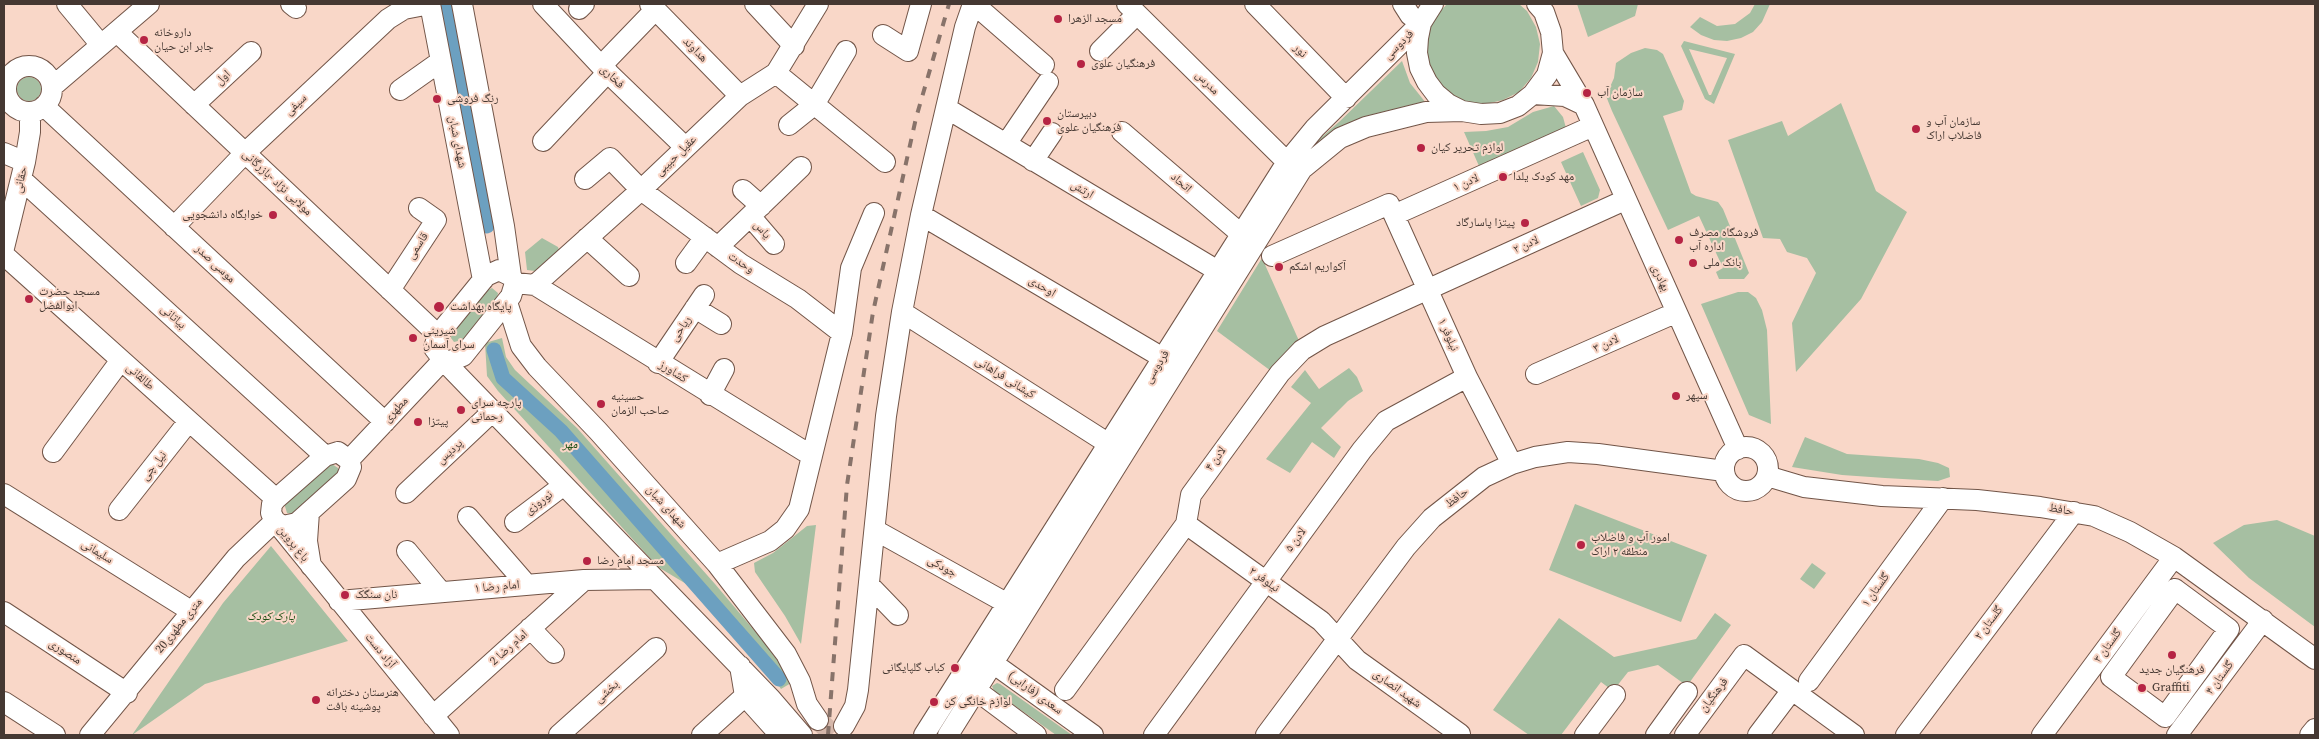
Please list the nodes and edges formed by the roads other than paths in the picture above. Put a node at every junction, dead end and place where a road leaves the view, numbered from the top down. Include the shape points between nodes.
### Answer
1 (67, 4) edge
2 (430, 4) edge
3 (462, 4) edge
4 (542, 4) edge
5 (755, 4) edge
6 (818, 4) edge
7 (921, 4) edge
8 (974, 4) edge
9 (1255, 4) edge
10 (1403, 4) edge
11 (1433, 4) edge
12 (1537, 4) edge
13 (653, 7) edge
14 (137, 8) edge
15 (1132, 9) edge
16 (1422, 23) junction
17 (117, 32) junction
18 (884, 35) dead end
19 (101, 45) junction
20 (794, 46) junction
21 (846, 51) dead end
22 (1100, 51) dead end
23 (251, 52) dead end
24 (1553, 52) junction
25 (441, 61) junction
26 (604, 69) junction
27 (776, 73) junction
28 (7, 74) edge
29 (52, 87) junction
30 (400, 90) dead end
31 (1533, 94) junction
32 (740, 96) junction
33 (1346, 98) junction
34 (194, 105) junction
35 (814, 105) junction
36 (1584, 105) junction
37 (946, 108) junction
38 (37, 109) junction
39 (1462, 111) junction
40 (789, 125) dead end
41 (1593, 126) junction
42 (1122, 132) dead end
43 (1052, 133) dead end
44 (543, 140) dead end
45 (1006, 144) junction
46 (685, 147) junction
47 (4, 153) edge
48 (245, 153) junction
49 (1033, 161) junction
50 (885, 162) dead end
51 (1287, 162) junction
52 (801, 168) dead end
53 (23, 170) junction
54 (585, 179) dead end
55 (641, 190) junction
56 (743, 190) dead end
57 (9, 200) edge
58 (1625, 200) junction
59 (419, 208) dead end
60 (1391, 210) junction
61 (756, 211) junction
62 (874, 213) dead end
63 (921, 215) junction
64 (174, 226) junction
65 (1241, 234) junction
66 (587, 238) junction
67 (712, 242) junction
68 (774, 244) dead end
69 (4, 248) edge
70 (4, 255) edge
71 (1272, 256) dead end
72 (686, 263) dead end
73 (1218, 271) junction
74 (629, 276) dead end
75 (483, 280) junction
76 (513, 280) junction
77 (535, 285) junction
78 (390, 290) junction
79 (1427, 290) junction
80 (507, 302) junction
81 (902, 312) junction
82 (1676, 313) junction
83 (721, 324) dead end
84 (842, 333) junction
85 (438, 335) junction
86 (1163, 358) junction
87 (121, 360) junction
88 (443, 360) junction
89 (658, 363) junction
90 (724, 369) dead end
91 (1536, 374) dead end
92 (1467, 377) junction
93 (710, 395) junction
94 (493, 411) junction
95 (189, 421) junction
96 (385, 422) junction
97 (1109, 444) junction
98 (1738, 449) junction
99 (53, 452) dead end
100 (325, 456) junction
101 (812, 456) junction
102 (349, 460) junction
103 (1512, 464) junction
104 (1724, 471) junction
105 (1767, 476) junction
106 (564, 485) junction
107 (406, 492) dead end
108 (4, 494) edge
109 (1943, 498) junction
110 (276, 499) junction
111 (119, 510) dead end
112 (309, 512) junction
113 (2074, 512) junction
114 (468, 517) dead end
115 (275, 521) junction
116 (515, 522) dead end
117 (1186, 524) junction
118 (875, 530) junction
119 (406, 551) dead end
120 (2174, 557) junction
121 (717, 564) junction
122 (311, 566) junction
123 (655, 579) junction
124 (584, 580) junction
125 (2157, 580) junction
126 (1266, 582) junction
127 (528, 585) junction
128 (869, 585) junction
129 (441, 592) junction
130 (339, 601) junction
131 (2166, 601) junction
132 (1008, 604) junction
133 (191, 610) junction
134 (4, 612) edge
135 (898, 615) dead end
136 (2263, 620) junction
137 (530, 628) junction
138 (1339, 639) junction
139 (656, 648) dead end
140 (977, 652) junction
141 (554, 653) dead end
142 (2315, 659) edge
143 (994, 664) junction
144 (740, 666) junction
145 (960, 678) junction
146 (1801, 686) junction
147 (1065, 690) dead end
148 (976, 691) junction
149 (1687, 692) dead end
150 (127, 693) junction
151 (1615, 695) dead end
152 (745, 696) junction
153 (4, 702) edge
154 (1283, 715) junction
155 (434, 716) junction
156 (818, 720) tunnel mouth
157 (844, 726) dead end
158 (1660, 729) edge
159 (2315, 729) edge
160 (1844, 732) edge
161 (1460, 734) dead end
162 (55, 735) edge
163 (90, 735) edge
164 (449, 735) edge
165 (559, 735) edge
166 (702, 735) edge
167 (780, 735) edge
168 (802, 735) tunnel mouth
169 (924, 735) edge
170 (948, 735) edge
171 (1036, 735) edge
172 (1093, 735) edge
173 (1154, 735) edge
174 (1266, 735) edge
175 (1270, 735) edge
176 (1585, 735) edge
177 (1683, 735) edge
178 (1758, 735) edge
179 (1906, 735) edge
180 (2042, 735) edge
181 (2177, 735) edge
182 (2310, 735) edge

1 - 19 street
2 - 25 street, شهدای شبان
2 - 48 street, سیفی via 404,9 388,18
3 - 76 street
4 - 26 street, فخاری
5 - 20 street
6 - 20 street, عقیل حبیبی
7 - 18 street via 908,51
8 - 37 street
8 - 45 street via 1046,74
9 - 33 street, نور
10 - 16 street via 1410,15
11 - 16 street
12 - 24 street via 1544,12 1551,32
13 - 26 street
13 - 32 street, هداوند
14 - 17 street
15 - 22 street
15 - 51 street, مدرس
16 - 33 street, فردوسی
16 - 39 street via 1417,53 1420,68 1436,94
17 - 19 street
17 - 34 street, مولایی نژاد -بازرگانی
19 - 29 street
20 - 27 street, عقیل حبیبی
21 - 35 street
23 - 34 street, اول
24 - 31 street via 1546,75
24 - 36 street, بهادری
25 - 30 street
25 - 75 street, شهدای شبان
26 - 44 street
26 - 46 street, فخاری
27 - 32 street, عقیل حبیبی
27 - 35 street
28 - 29 street via 25,66 38,68 48,75
28 - 38 street via 8,97 17,108
29 - 38 street via 50,97
31 - 36 street via 1565,96
31 - 39 street, فردوسی via 1518,106 1500,113
32 - 46 street, عقیل حبیبی
33 - 51 street, فردوسی
34 - 48 street, مولایی نژاد -بازرگانی
35 - 40 street
35 - 50 street
36 - 41 street, بهادری
37 - 45 street, ارتش
37 - 63 street
38 - 53 street, حقانی
38 - 64 street, موسی صدر
39 - 143 street, فردوسی via 1426,112 1366,127 1340,138 1302,170
41 - 58 street, بهادری
41 - 60 street, لادن ۱
42 - 65 street, اتحاد
43 - 49 street
45 - 49 street, ارتش
46 - 55 street, عقیل حبیبی
47 - 53 street, بیاتانی
48 - 64 street, سیفی
48 - 78 street, مولایی نژاد -بازرگانی
49 - 73 street, ارتش
51 - 65 street, فردوسی
52 - 61 street
53 - 57 street, حقانی
53 - 100 street, بیاتانی
54 - 55 street, وحدت via 610,158
55 - 66 street, عقیل حبیبی
55 - 67 street, وحدت
56 - 61 street, یاس
57 - 69 street, حقانی
58 - 79 street, لادن ۲
58 - 82 street, بهادری
59 - 78 street, قاسمی via 436,220
60 - 71 street, لادن ۱
60 - 79 street, نیلوفر ۱
61 - 67 street
61 - 68 street, یاس
62 - 84 street via 851,268
63 - 81 street
63 - 86 street, اوحدی
64 - 96 street, موسی صدر
65 - 73 street, فردوسی
66 - 74 street
66 - 77 street, عقیل حبیبی
67 - 72 street
67 - 84 street, وحدت via 798,299
70 - 87 street, طالقانی
73 - 86 street, فردوسی
75 - 76 street via 499,270
75 - 85 street
76 - 77 street
76 - 80 street via 514,290
77 - 89 street, کشاورز
78 - 85 street, مولایی نژاد -بازرگانی
79 - 92 street, نیلوفر ۱
79 - 117 street, لادن ۴ via 1325,336 1302,350 1268,388 1190,495
80 - 88 street via 463,356
80 - 121 street, شهدای شبان via 521,346 537,367
81 - 97 street, کیشانی فراهانی
81 - 118 street via 886,416
82 - 91 street, لادن ۳
82 - 98 street, بهادری
83 - 89 street, ریاحی via 699,302
84 - 101 street
85 - 88 street via 434,348
86 - 97 street, فردوسی
87 - 95 street, طالقانی
87 - 99 street
88 - 94 street
88 - 96 street, مطهری
89 - 93 street, کشاورز
90 - 93 street
92 - 103 street, نیلوفر ۱
92 - 126 street, لادن ۵ via 1386,421
93 - 101 street, کشاورز
94 - 106 street
94 - 107 street, پردیس
95 - 110 street, طالقانی
95 - 111 street, نیل چی
96 - 102 street, مطهری
97 - 132 street, فردوسی
98 - 104 street via 1728,458
98 - 105 street via 1751,448 1761,452 1767,462
100 - 102 street via 338,452
100 - 110 street
101 - 121 street via 799,509 785,529 770,541
102 - 112 street via 351,467 346,480
103 - 104 street, حافظ via 1568,452 1606,454
103 - 138 street, حافظ via 1484,477 1432,518 1406,547
104 - 105 street via 1734,488 1747,491 1760,486
105 - 109 street, حافظ via 1804,487 1882,496
106 - 116 street, نوروزی
106 - 123 street
108 - 133 street, سلیمانی
109 - 113 street, حافظ
109 - 146 street, گلستان ۱
110 - 115 street via 271,513
112 - 115 street via 291,526
112 - 122 street via 307,541
113 - 120 street, حافظ via 2094,516 2130,532
113 - 179 street, گلستان ۲
114 - 127 street
115 - 122 street, باغ پروین
115 - 133 street, 20متری مطهری via 236,558
117 - 126 street, نیلوفر ۲
117 - 147 street, لادن ۴
118 - 128 street
118 - 132 street, جودکی
119 - 129 street
120 - 125 street, گلستان ۳
120 - 136 street, حافظ
121 - 156 street, شهدای شبان via 786,654 807,704
122 - 130 street, آزاد دست
123 - 124 street, امام رضا ۱
123 - 144 street
124 - 127 street, امام رضا ۱
124 - 137 street, امام رضا 2
125 - 131 street
125 - 180 street, گلستان ۳
126 - 138 street, نیلوفر ۲
126 - 173 street, لادن ۵
127 - 129 street, امام رضا ۱
128 - 135 street
128 - 157 street via 858,690 855,706
129 - 130 street, امام رضا ۱
130 - 155 street, آزاد دست
131 - 131 street via 2111,677 2165,716 2229,629 2175,589
132 - 140 street, فردوسی
133 - 150 street, 20متری مطهری
134 - 150 street, منصوری
136 - 142 street, حافظ
136 - 181 street, گلستان ۴
137 - 141 street
137 - 155 street, امام رضا 2
138 - 154 street, حافظ
138 - 161 street, شهید انصاری via 1358,660
139 - 165 street, بخشی
140 - 143 street, سعدی (فارابی)
140 - 145 street, فردوسی
143 - 148 street, فردوسی
143 - 172 street, سعدی (فارابی)
144 - 152 street
144 - 168 street
145 - 148 street
145 - 169 street, فردوسی
146 - 160 street
146 - 177 street, فرهنگیان via 1744,655
146 - 178 street, گلستان ۱
148 - 170 street, فردوسی
148 - 171 street
149 - 158 street
150 - 163 street, 20متری مطهری
151 - 176 street
152 - 166 street
152 - 167 street
153 - 162 street
154 - 174 street
154 - 175 street
155 - 164 street, آزاد دست
158 - 177 street
159 - 182 street

